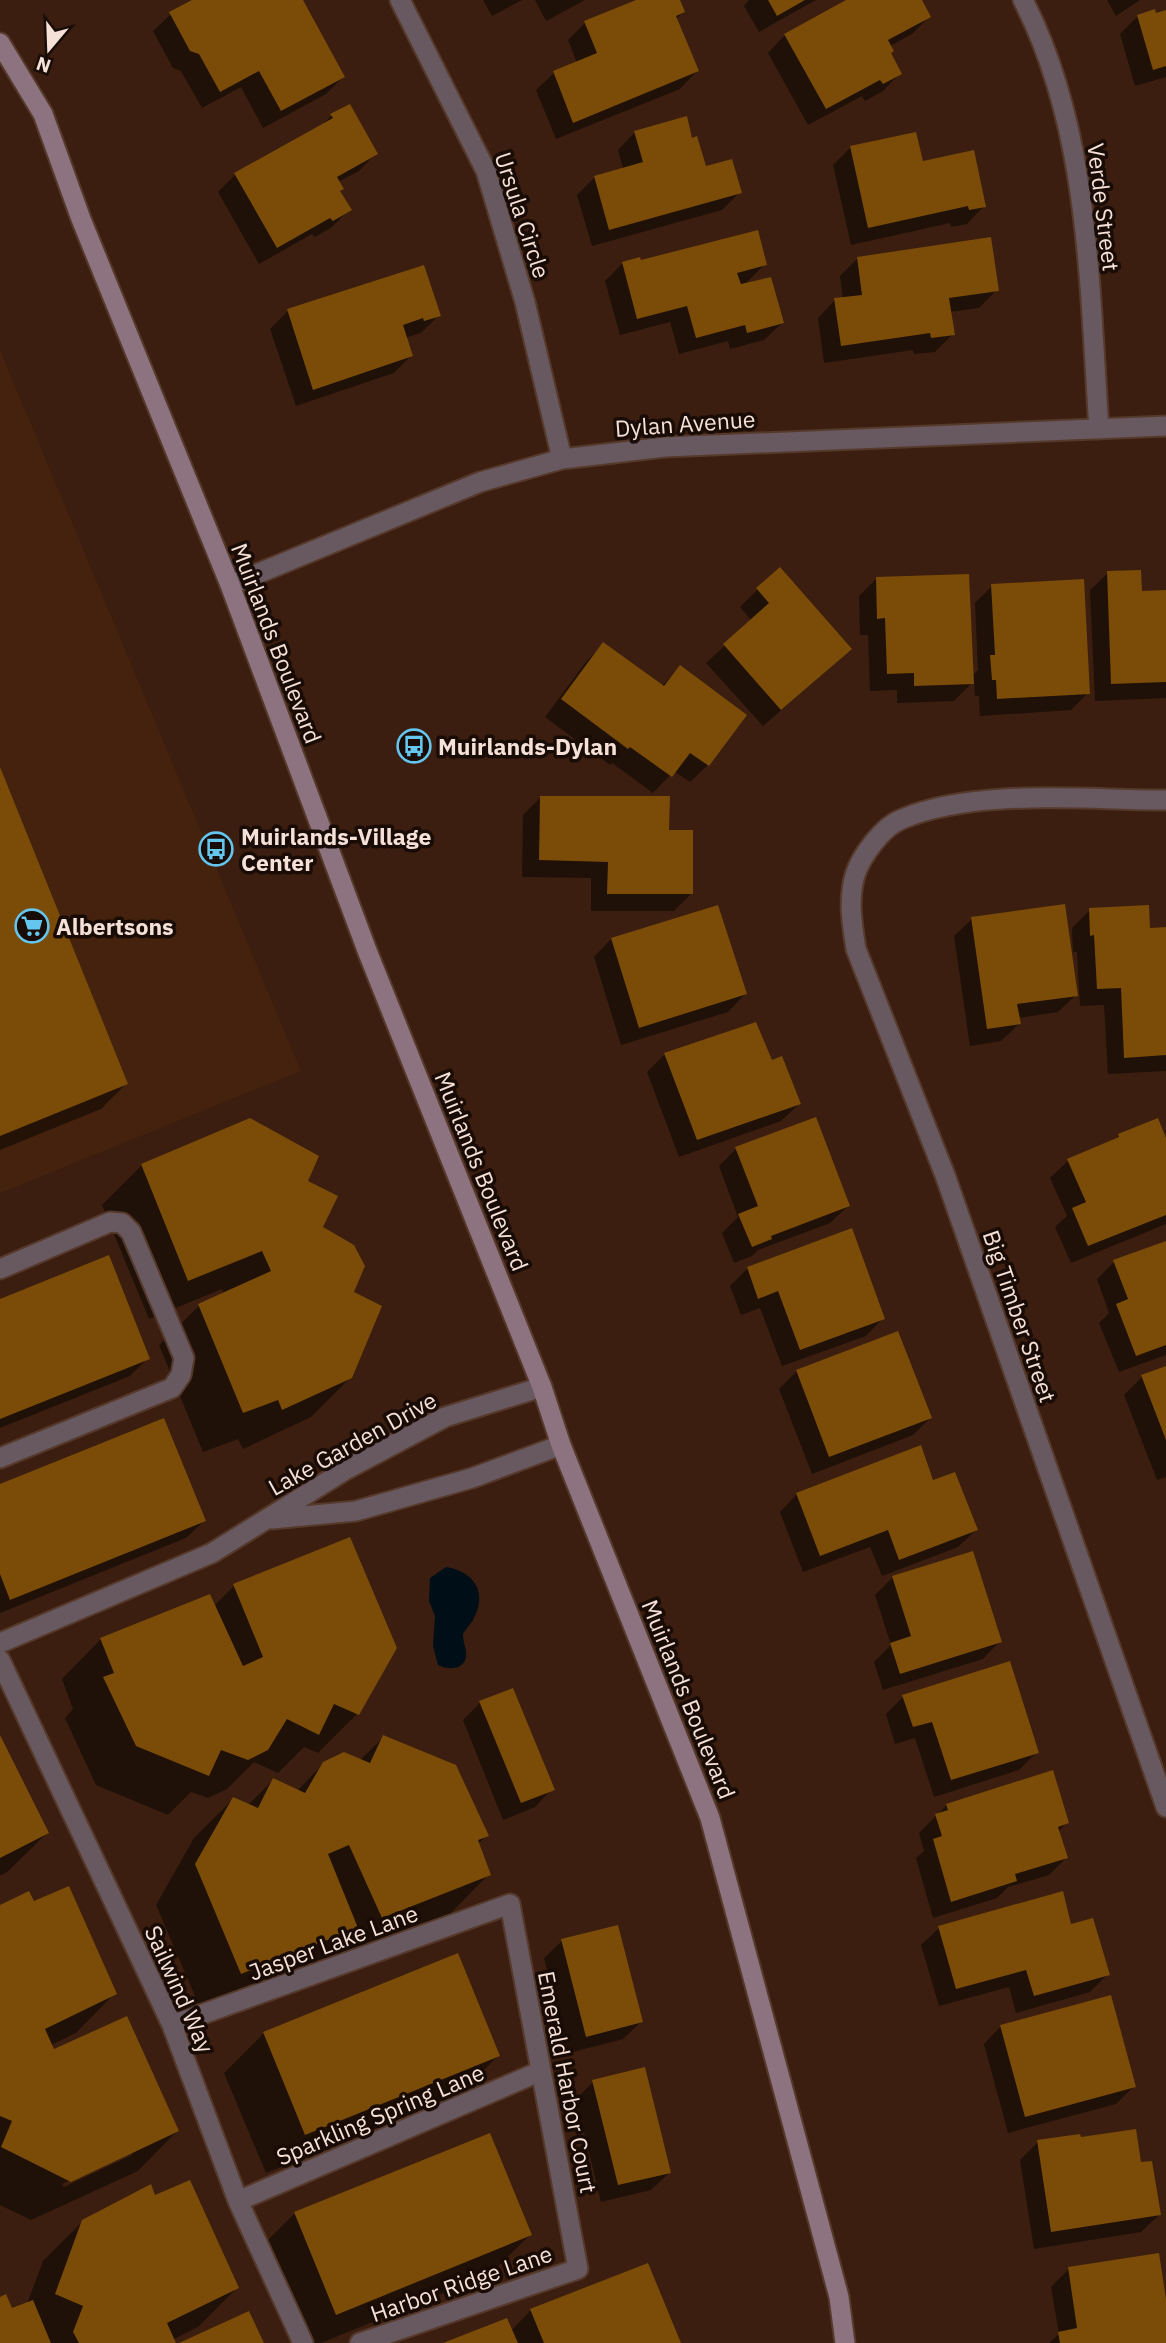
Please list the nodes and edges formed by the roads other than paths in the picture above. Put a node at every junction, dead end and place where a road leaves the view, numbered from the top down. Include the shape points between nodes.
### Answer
1 (400, 0) edge
2 (1023, 0) edge
3 (0, 43) edge
4 (1166, 426) edge
5 (1099, 429) junction
6 (562, 459) junction
7 (230, 585) junction
8 (1166, 800) edge
9 (0, 1269) edge
10 (542, 1387) junction
11 (561, 1445) junction
12 (0, 1458) edge
13 (267, 1519) junction
14 (0, 1643) edge
15 (0, 1660) edge
16 (1166, 1807) edge
17 (510, 1904) joint
18 (172, 2025) junction
19 (541, 2071) junction
20 (238, 2201) junction
21 (578, 2269) joint
22 (303, 2343) edge
23 (360, 2343) edge
24 (845, 2343) edge

1 - 6 street, Ursula Circle via 486,171 525,302
2 - 5 street, Verde Street via 1040,34 1069,130 1085,231
3 - 7 main road, Muirlands Boulevard via 43,114
4 - 5 street, Dylan Avenue
5 - 6 street, Dylan Avenue via 665,447
6 - 7 street, Dylan Avenue via 480,482
7 - 10 main road, Muirlands Boulevard via 368,953
8 - 16 street, Big Timber Street via 992,799 899,819 872,843 855,875 851,913 856,949 945,1175
9 - 12 street via 110,1222 122,1223 131,1232 184,1359 172,1388
10 - 11 main road, Muirlands Boulevard
10 - 13 street, Lake Garden Drive via 445,1417 347,1469
11 - 13 street, Lake Garden Drive via 472,1478 356,1511
11 - 24 main road, Muirlands Boulevard via 710,1818 839,2297
13 - 14 street, Lake Garden Drive via 212,1553
15 - 18 street, Sailwind Way
17 - 18 street, Jasper Lake Lane
17 - 19 street, Emerald Harbor Court
18 - 20 street, Sailwind Way
19 - 20 street, Sparkling Spring Lane
19 - 21 street, Emerald Harbor Court
20 - 22 street, Sailwind Way
21 - 23 street, Harbor Ridge Lane

